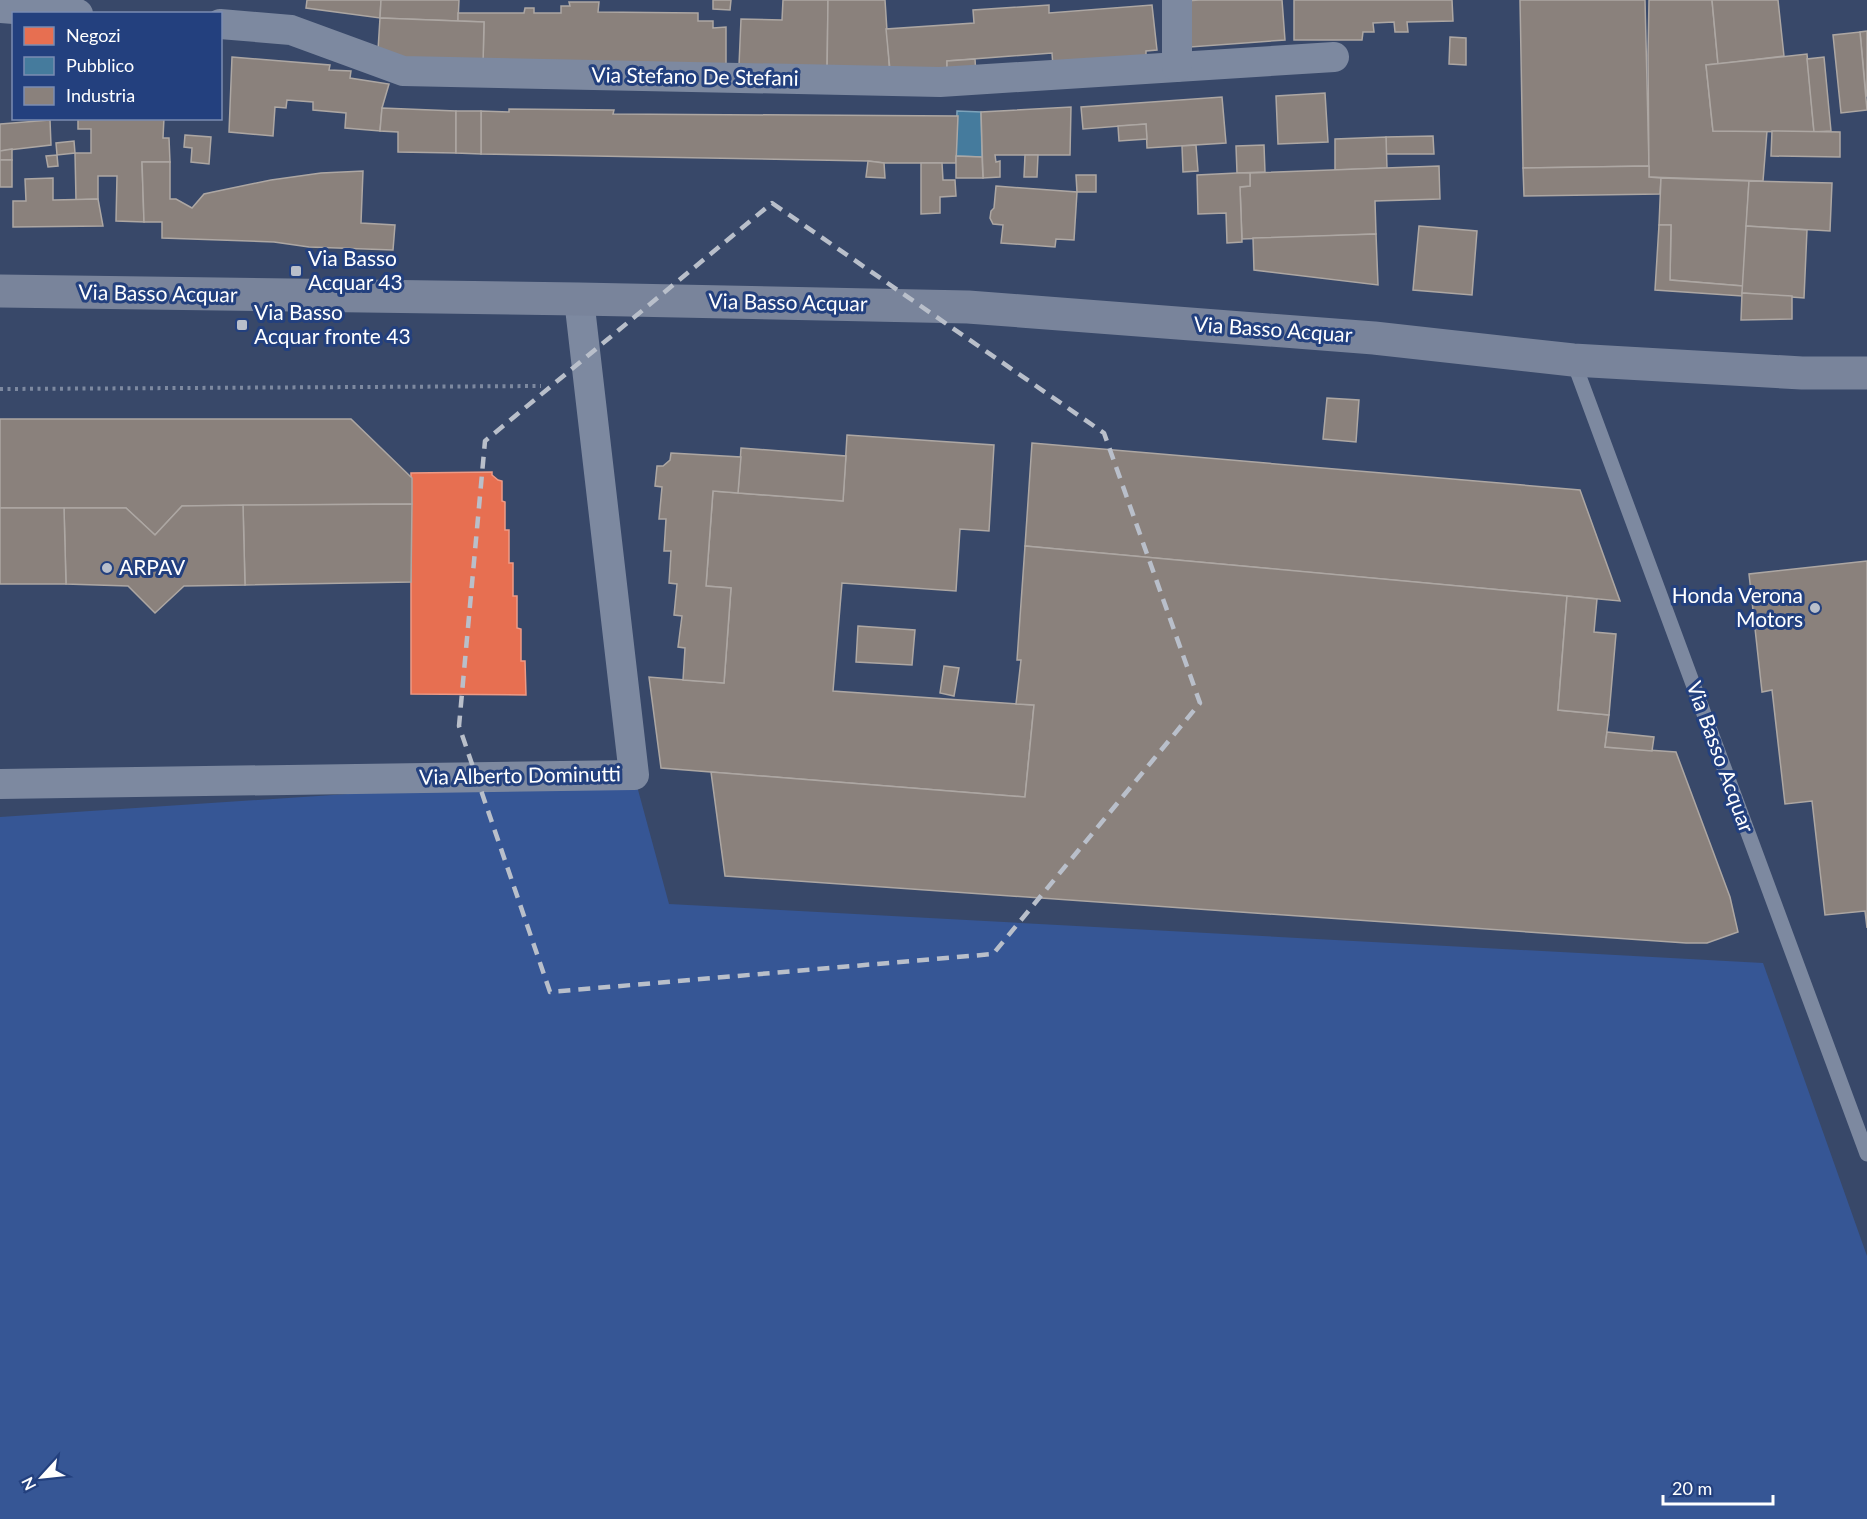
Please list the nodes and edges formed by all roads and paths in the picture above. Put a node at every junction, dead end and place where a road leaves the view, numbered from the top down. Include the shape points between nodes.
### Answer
1 (1177, 0) edge
2 (0, 8) edge
3 (52, 12) edge
4 (222, 24) edge
5 (1334, 57) dead end
6 (1177, 67) junction
7 (0, 291) edge
8 (579, 299) junction
9 (1573, 360) junction
10 (1867, 373) edge
11 (541, 386) dead end
12 (0, 389) edge
13 (0, 784) edge
14 (1867, 1154) edge

1 - 6 street
2 - 3 street
4 - 6 street, Via Stefano De Stefani via 291,30 403,71 940,82
5 - 6 street, Via Stefano De Stefani
7 - 8 main road, Via Basso Acquar
8 - 9 main road, Via Basso Acquar via 968,307 1374,338
8 - 13 street, Via Alberto Dominutti via 634,774
9 - 10 main road, Via Basso Acquar
9 - 14 lane, Via Basso Acquar
11 - 12 path

